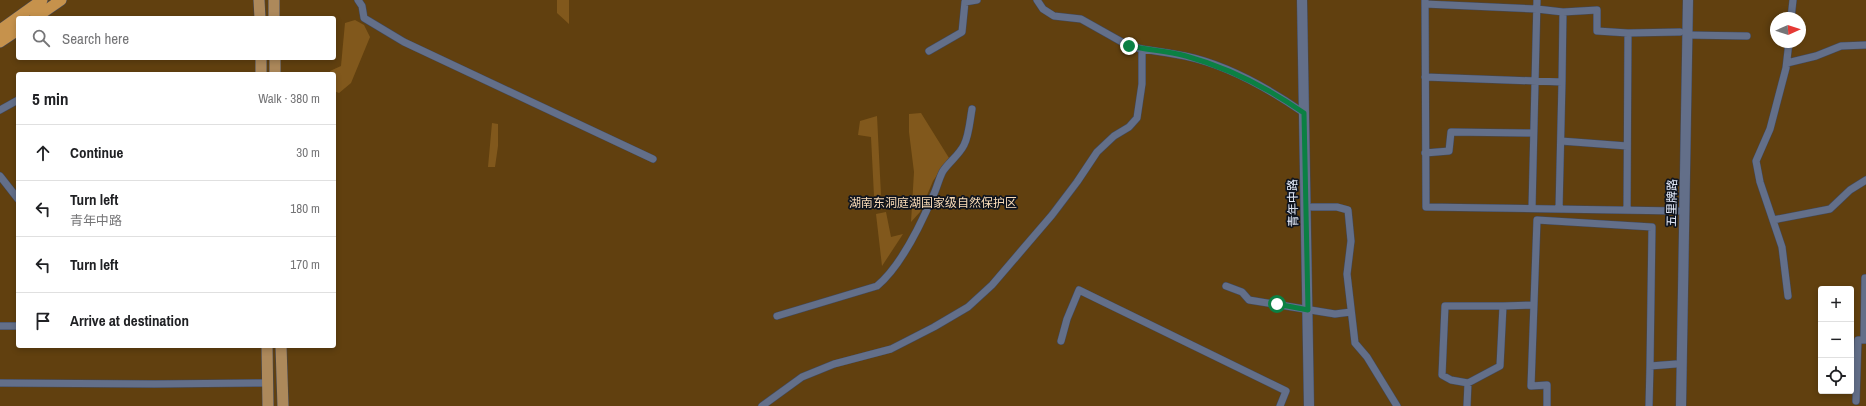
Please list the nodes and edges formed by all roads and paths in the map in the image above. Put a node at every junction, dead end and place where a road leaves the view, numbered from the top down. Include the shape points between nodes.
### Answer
1 (42, 0) edge
2 (61, 0) edge
3 (260, 0) edge
4 (274, 0) edge
5 (358, 0) edge
6 (977, 0) edge
7 (1037, 0) edge
8 (1302, 0) edge
9 (1309, 0) edge
10 (1537, 0) edge
11 (1681, 0) edge
12 (1688, 0) edge
13 (1793, 0) edge
14 (1425, 2) edge
15 (1537, 9) junction
16 (1563, 12) junction
17 (1792, 12) edge
18 (20, 16) edge
19 (38, 16) edge
20 (260, 16) edge
21 (274, 16) edge
22 (16, 19) edge
23 (0, 30) edge
24 (16, 31) edge
25 (1628, 33) junction
26 (1684, 34) junction
27 (1747, 36) dead end
28 (0, 42) edge
29 (1866, 45) edge
30 (1788, 48) edge
31 (1142, 49) junction
32 (929, 51) dead end
33 (261, 60) edge
34 (275, 60) edge
35 (1787, 63) junction
36 (261, 72) edge
37 (276, 72) edge
38 (1425, 77) junction
39 (1534, 80) junction
40 (1562, 82) junction
41 (16, 101) edge
42 (972, 109) dead end
43 (0, 110) edge
44 (1304, 113) junction
45 (1533, 133) junction
46 (1561, 141) junction
47 (1627, 146) junction
48 (1426, 153) junction
49 (653, 159) dead end
50 (0, 176) edge
51 (1866, 180) edge
52 (16, 196) edge
53 (1312, 207) junction
54 (1532, 208) junction
55 (1559, 209) junction
56 (1627, 210) junction
57 (1678, 211) junction
58 (1773, 220) junction
59 (1865, 278) edge
60 (1226, 286) dead end
61 (1788, 296) dead end
62 (1534, 305) junction
63 (1504, 306) junction
64 (1311, 310) junction
65 (1351, 312) junction
66 (777, 316) dead end
67 (0, 326) edge
68 (16, 326) edge
69 (1865, 340) edge
70 (1061, 341) dead end
71 (267, 348) edge
72 (281, 348) edge
73 (1676, 364) junction
74 (1650, 366) junction
75 (0, 383) edge
76 (268, 383) junction
77 (1468, 383) junction
78 (1856, 401) dead end
79 (268, 406) edge
80 (283, 406) edge
81 (762, 406) edge
82 (1280, 406) edge
83 (1309, 406) edge
84 (1315, 406) edge
85 (1397, 406) edge
86 (1467, 406) edge
87 (1546, 406) edge
88 (1649, 406) edge
89 (1675, 406) edge
90 (1682, 406) edge

1 - 18 highway
2 - 19 highway
3 - 20 main road
4 - 21 main road
5 - 49 street via 364,18 404,42
6 - 32 street via 964,2 962,32
7 - 31 street via 1043,9 1054,16 1081,19 1129,46
8 - 44 main road, 青年中路
9 - 53 main road
10 - 15 street
11 - 26 main road, 五里牌路
12 - 26 main road, 五里牌路
13 - 17 street
14 - 15 street
14 - 38 street
15 - 16 street
15 - 39 street
16 - 25 street via 1596,10 1597,31
16 - 40 street
22 - 23 highway
24 - 28 highway
25 - 26 street
25 - 47 street
26 - 27 street
26 - 57 main road, 五里牌路
26 - 90 main road, 五里牌路
29 - 35 street via 1841,46 1816,56
30 - 35 street
31 - 44 street via 1186,56 1233,72 1274,92
31 - 81 street via 1142,84 1137,118 1097,152 1052,215 992,285 968,307 934,327 891,349 840,362 802,377
33 - 36 main road
34 - 37 main road
35 - 58 street via 1770,129 1756,161
38 - 39 street
38 - 48 street
39 - 40 street
39 - 45 street
40 - 46 street
41 - 43 street
42 - 66 street via 965,144 954,161 943,171 915,232 882,281 877,286
44 - 64 main road, 青年中路
45 - 48 street via 1451,132 1449,151
45 - 54 street
46 - 47 street
46 - 55 street
47 - 56 street
48 - 54 street via 1426,206
50 - 52 street
51 - 58 street via 1850,190 1830,209
53 - 64 main road
53 - 65 street via 1348,210 1351,241 1347,274
54 - 55 street
55 - 56 street
56 - 57 street
57 - 73 main road, 五里牌路
58 - 61 street via 1782,247
59 - 69 street
60 - 64 street via 1242,292 1249,300
62 - 63 street
62 - 74 street via 1537,220 1652,227
62 - 87 street via 1531,386 1547,385
63 - 77 street via 1500,366
63 - 77 street via 1445,306 1442,375 1451,380
64 - 65 street via 1335,314
64 - 83 main road, 青年中路
64 - 84 main road
65 - 85 street via 1355,342
67 - 68 street
69 - 78 street via 1858,340
70 - 82 street via 1079,290 1286,391
71 - 76 main road
72 - 80 main road
73 - 74 street
73 - 89 main road, 五里牌路
74 - 88 street
75 - 76 street
76 - 79 main road
77 - 86 street

